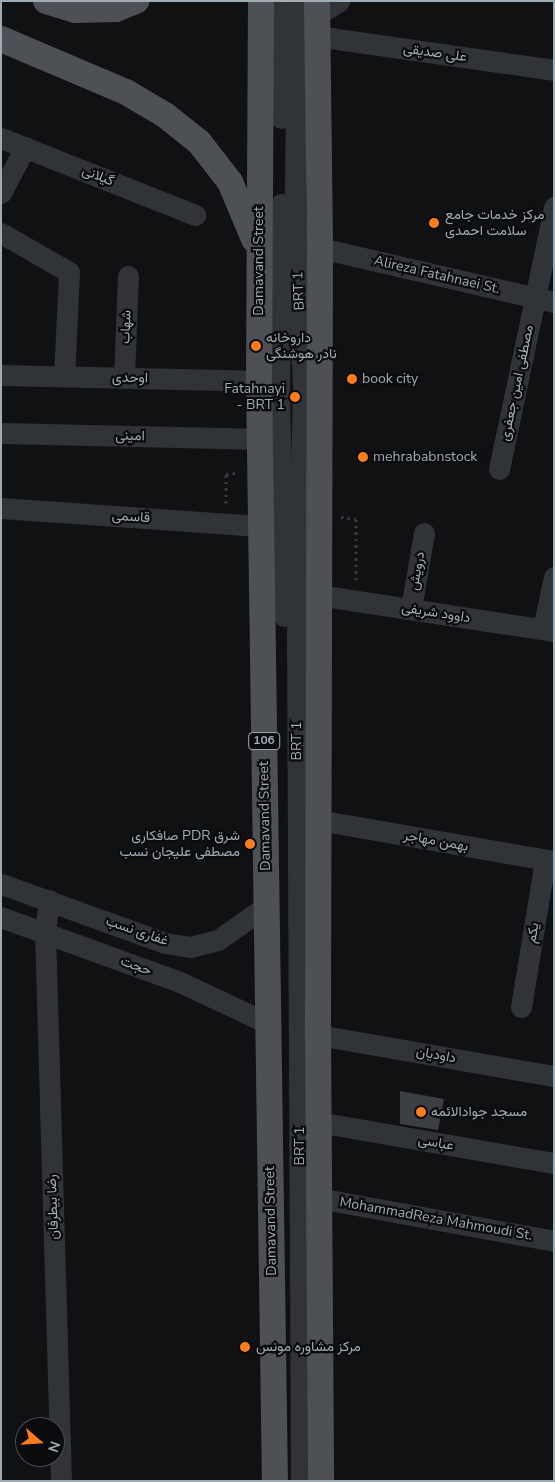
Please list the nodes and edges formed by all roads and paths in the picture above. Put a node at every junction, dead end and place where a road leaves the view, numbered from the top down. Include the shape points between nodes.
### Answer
1 (46, 1) edge
2 (136, 1) edge
3 (261, 1) edge
4 (281, 1) edge
5 (339, 1) edge
6 (315, 11) edge
7 (1, 39) edge
8 (554, 70) edge
9 (1, 138) edge
10 (25, 147) junction
11 (1, 193) edge
12 (554, 208) edge
13 (195, 215) dead end
14 (1, 233) edge
15 (258, 248) junction
16 (320, 248) junction
17 (128, 276) dead end
18 (544, 300) edge
19 (1, 375) edge
20 (64, 376) junction
21 (124, 378) junction
22 (259, 381) junction
23 (1, 433) edge
24 (260, 439) junction
25 (499, 469) dead end
26 (226, 474) dead end
27 (226, 506) dead end
28 (1, 508) edge
29 (356, 519) dead end
30 (260, 526) junction
31 (424, 533) dead end
32 (554, 577) edge
33 (318, 595) junction
34 (356, 601) junction
35 (411, 609) junction
36 (548, 630) edge
37 (318, 820) junction
38 (550, 860) edge
39 (1, 884) edge
40 (49, 900) junction
41 (266, 906) junction
42 (1, 917) edge
43 (45, 932) junction
44 (522, 1007) dead end
45 (268, 1023) junction
46 (318, 1035) junction
47 (554, 1076) edge
48 (318, 1122) junction
49 (554, 1163) edge
50 (318, 1198) junction
51 (554, 1241) edge
52 (61, 1481) edge
53 (275, 1481) edge
54 (290, 1481) edge
55 (301, 1481) edge
56 (321, 1481) edge

1 - 2 main road via 76,10 116,9
3 - 15 main road, Damavand Street / 106
4 - 54 street, BRT 1 via 279,395 285,703
5 - 6 street
6 - 8 street, علی صدیقی
6 - 16 main road
6 - 55 street, BRT 1 via 295,204 303,389 297,638
7 - 15 main road via 126,92 165,115 199,142 230,182
9 - 10 street, گیلانی
10 - 11 street
10 - 13 street, گیلانی
12 - 18 street, مصطفی امین جعفری
14 - 20 street via 69,272
15 - 22 main road, Damavand Street / 106
16 - 18 street, Alireza Fatahnaei St.
16 - 33 main road
17 - 21 street, شهاب
18 - 25 street, مصطفی امین جعفری
19 - 20 street, اوحدی
20 - 21 street, اوحدی
21 - 22 street, اوحدی
22 - 24 main road, Damavand Street / 106
23 - 24 street, امینی
24 - 30 main road, Damavand Street / 106
26 - 27 path
28 - 30 street, قاسمی
29 - 34 path
30 - 41 main road, Damavand Street / 106
31 - 35 street, درویش
32 - 36 street
33 - 34 street, داوود شریفی
33 - 37 main road
34 - 35 street, داوود شریفی
35 - 36 street, داوود شریفی
37 - 38 street, بهمن مهاجر
37 - 46 main road
38 - 44 street, یکم
39 - 40 street, غفاری نسب
40 - 41 street, غفاری نسب via 165,943 190,947 218,940
40 - 43 street, رضا بیطرفان
41 - 45 main road, Damavand Street / 106
42 - 43 street, حجت
43 - 45 street, حجت via 180,982
43 - 52 street, رضا بیطرفان
45 - 53 main road, Damavand Street / 106
46 - 47 street, داودیان
46 - 48 main road
48 - 49 street, عباسی
48 - 50 main road
50 - 51 street, MohammadReza Mahmoudi St.
50 - 56 main road

